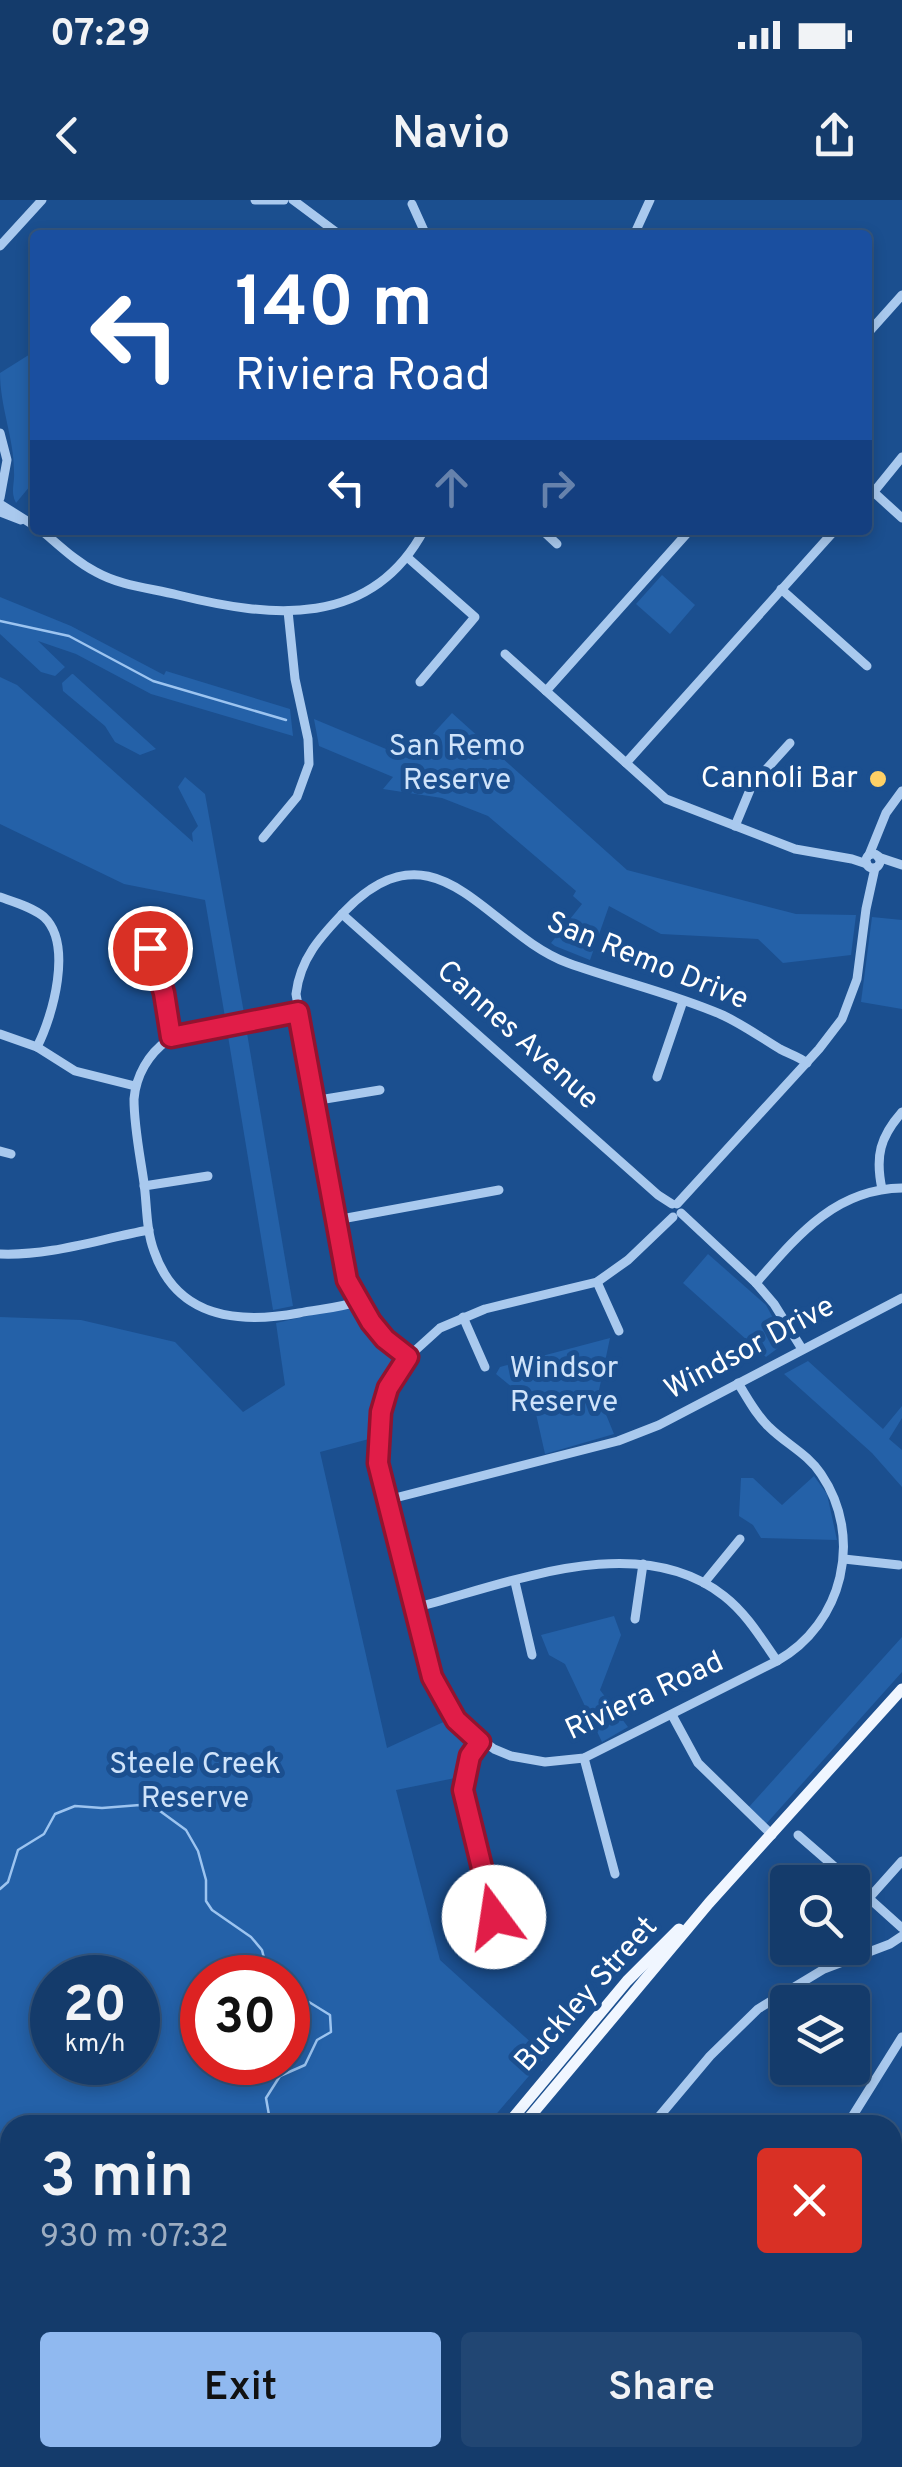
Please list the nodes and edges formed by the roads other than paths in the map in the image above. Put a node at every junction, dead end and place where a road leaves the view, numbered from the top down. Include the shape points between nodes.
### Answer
1 (42, 200) edge
2 (255, 200) edge
3 (284, 200) edge
4 (293, 200) edge
5 (650, 200) edge
6 (412, 204) dead end
7 (333, 230) edge
8 (424, 230) edge
9 (636, 230) edge
10 (0, 246) edge
11 (902, 295) edge
12 (872, 329) edge
13 (0, 434) edge
14 (902, 457) edge
15 (3, 475) edge
16 (872, 489) edge
17 (872, 494) edge
18 (0, 501) edge
19 (0, 512) edge
20 (902, 518) edge
21 (30, 522) edge
22 (30, 524) edge
23 (46, 535) edge
24 (421, 535) edge
25 (547, 535) edge
26 (686, 535) edge
27 (830, 535) edge
28 (557, 544) dead end
29 (407, 556) junction
30 (781, 589) junction
31 (288, 611) junction
32 (505, 654) dead end
33 (867, 666) dead end
34 (420, 682) dead end
35 (546, 691) junction
36 (790, 742) dead end
37 (626, 763) junction
38 (902, 791) edge
39 (734, 826) junction
40 (263, 838) dead end
41 (872, 861) junction
42 (897, 864) edge
43 (0, 897) edge
44 (342, 914) junction
45 (150, 948) dead end
46 (683, 1001) junction
47 (298, 1012) junction
48 (0, 1034) edge
49 (171, 1037) junction
50 (38, 1046) junction
51 (804, 1065) junction
52 (656, 1078) dead end
53 (135, 1086) junction
54 (380, 1090) dead end
55 (313, 1101) junction
56 (902, 1112) edge
57 (0, 1152) edge
58 (12, 1154) dead end
59 (208, 1176) dead end
60 (144, 1186) junction
61 (882, 1188) junction
62 (902, 1188) edge
63 (499, 1190) dead end
64 (674, 1210) junction
65 (336, 1220) junction
66 (149, 1230) junction
67 (0, 1254) edge
68 (598, 1282) junction
69 (756, 1283) junction
70 (357, 1298) junction
71 (902, 1298) edge
72 (463, 1317) junction
73 (619, 1331) dead end
74 (802, 1348) junction
75 (408, 1357) junction
76 (485, 1367) dead end
77 (738, 1383) junction
78 (387, 1500) junction
79 (740, 1540) dead end
80 (844, 1558) junction
81 (643, 1564) junction
82 (898, 1565) dead end
83 (515, 1582) junction
84 (704, 1583) junction
85 (414, 1608) junction
86 (636, 1619) dead end
87 (532, 1656) dead end
88 (777, 1661) junction
89 (902, 1689) edge
90 (672, 1715) junction
91 (480, 1742) junction
92 (584, 1758) junction
93 (772, 1835) junction
94 (798, 1835) dead end
95 (902, 1861) edge
96 (832, 1865) edge
97 (616, 1874) dead end
98 (870, 1897) edge
99 (870, 1899) edge
100 (709, 1903) junction
101 (902, 1928) edge
102 (902, 1936) edge
103 (524, 1951) dead end
104 (902, 2037) edge
105 (515, 2115) edge
106 (531, 2115) edge
107 (660, 2115) edge
108 (854, 2115) edge

1 - 10 street
2 - 3 street
4 - 7 street
5 - 9 street
6 - 8 street
11 - 12 street
13 - 15 street
14 - 16 street
15 - 18 street
17 - 20 street
18 - 21 street
19 - 22 street
23 - 31 street via 120,583 246,610
24 - 29 street
25 - 28 street
26 - 35 street
27 - 30 street
29 - 31 street via 353,598
29 - 34 street via 475,618
30 - 33 street
30 - 37 street
31 - 40 street via 309,762 297,797
32 - 35 street
35 - 37 street
36 - 39 street via 746,793
37 - 39 street via 666,799
38 - 41 street, Riviera Road via 886,813
39 - 41 street via 795,849
41 - 42 street
41 - 51 street, Riviera Road via 854,990 838,1025
43 - 50 street via 41,914 56,937 53,1014
44 - 46 street, San Remo Drive via 388,880 452,883 546,954
44 - 47 street, San Remo Drive via 305,957
44 - 64 street, Cannes Avenue
45 - 49 street
46 - 51 street, San Remo Drive via 739,1023
46 - 52 street
47 - 49 street
47 - 55 street, San Remo Drive
48 - 50 street
49 - 53 street via 153,1052
50 - 53 street via 75,1071
51 - 64 street, Riviera Road
53 - 60 street
54 - 55 street
55 - 65 street, San Remo Drive
56 - 61 street via 880,1146
57 - 58 street
59 - 60 street
60 - 66 street
61 - 62 street
61 - 69 street via 812,1222
63 - 65 street
64 - 68 street, Riviera Road
64 - 69 street, Cannes Avenue
65 - 70 street, San Remo Drive
66 - 67 street via 48,1254
66 - 70 street via 165,1275 200,1308 266,1319
68 - 72 street, Riviera Road
68 - 73 street
69 - 74 street, Cannes Avenue
70 - 75 street, San Remo Drive via 385,1339
71 - 74 street, Windsor Drive
72 - 75 street, Riviera Road
72 - 76 street
74 - 77 street, Windsor Drive
75 - 78 street, Riviera Road via 381,1412 378,1463
77 - 78 street, Windsor Drive via 618,1441
77 - 80 street, Riviera Road via 756,1413 820,1473 840,1514
78 - 85 street, Riviera Road
79 - 84 street
80 - 82 street
80 - 88 street, Riviera Road via 839,1584 814,1631
81 - 83 street via 591,1564
81 - 84 street
81 - 86 street
83 - 85 street
83 - 87 street
84 - 88 street via 743,1615
85 - 91 street, Riviera Road via 438,1693
88 - 90 street, Riviera Road
89 - 93 main road, Buckley Street
90 - 92 street, Riviera Road
90 - 93 street via 698,1762
91 - 92 street, Riviera Road via 529,1760
91 - 103 street via 463,1790 494,1917
92 - 97 street
93 - 100 main road, Buckley Street
94 - 96 street
95 - 98 street
99 - 101 street
100 - 105 main road, Buckley Street via 626,1981
100 - 106 main road, Buckley Street
102 - 107 street via 758,2009
104 - 108 street

